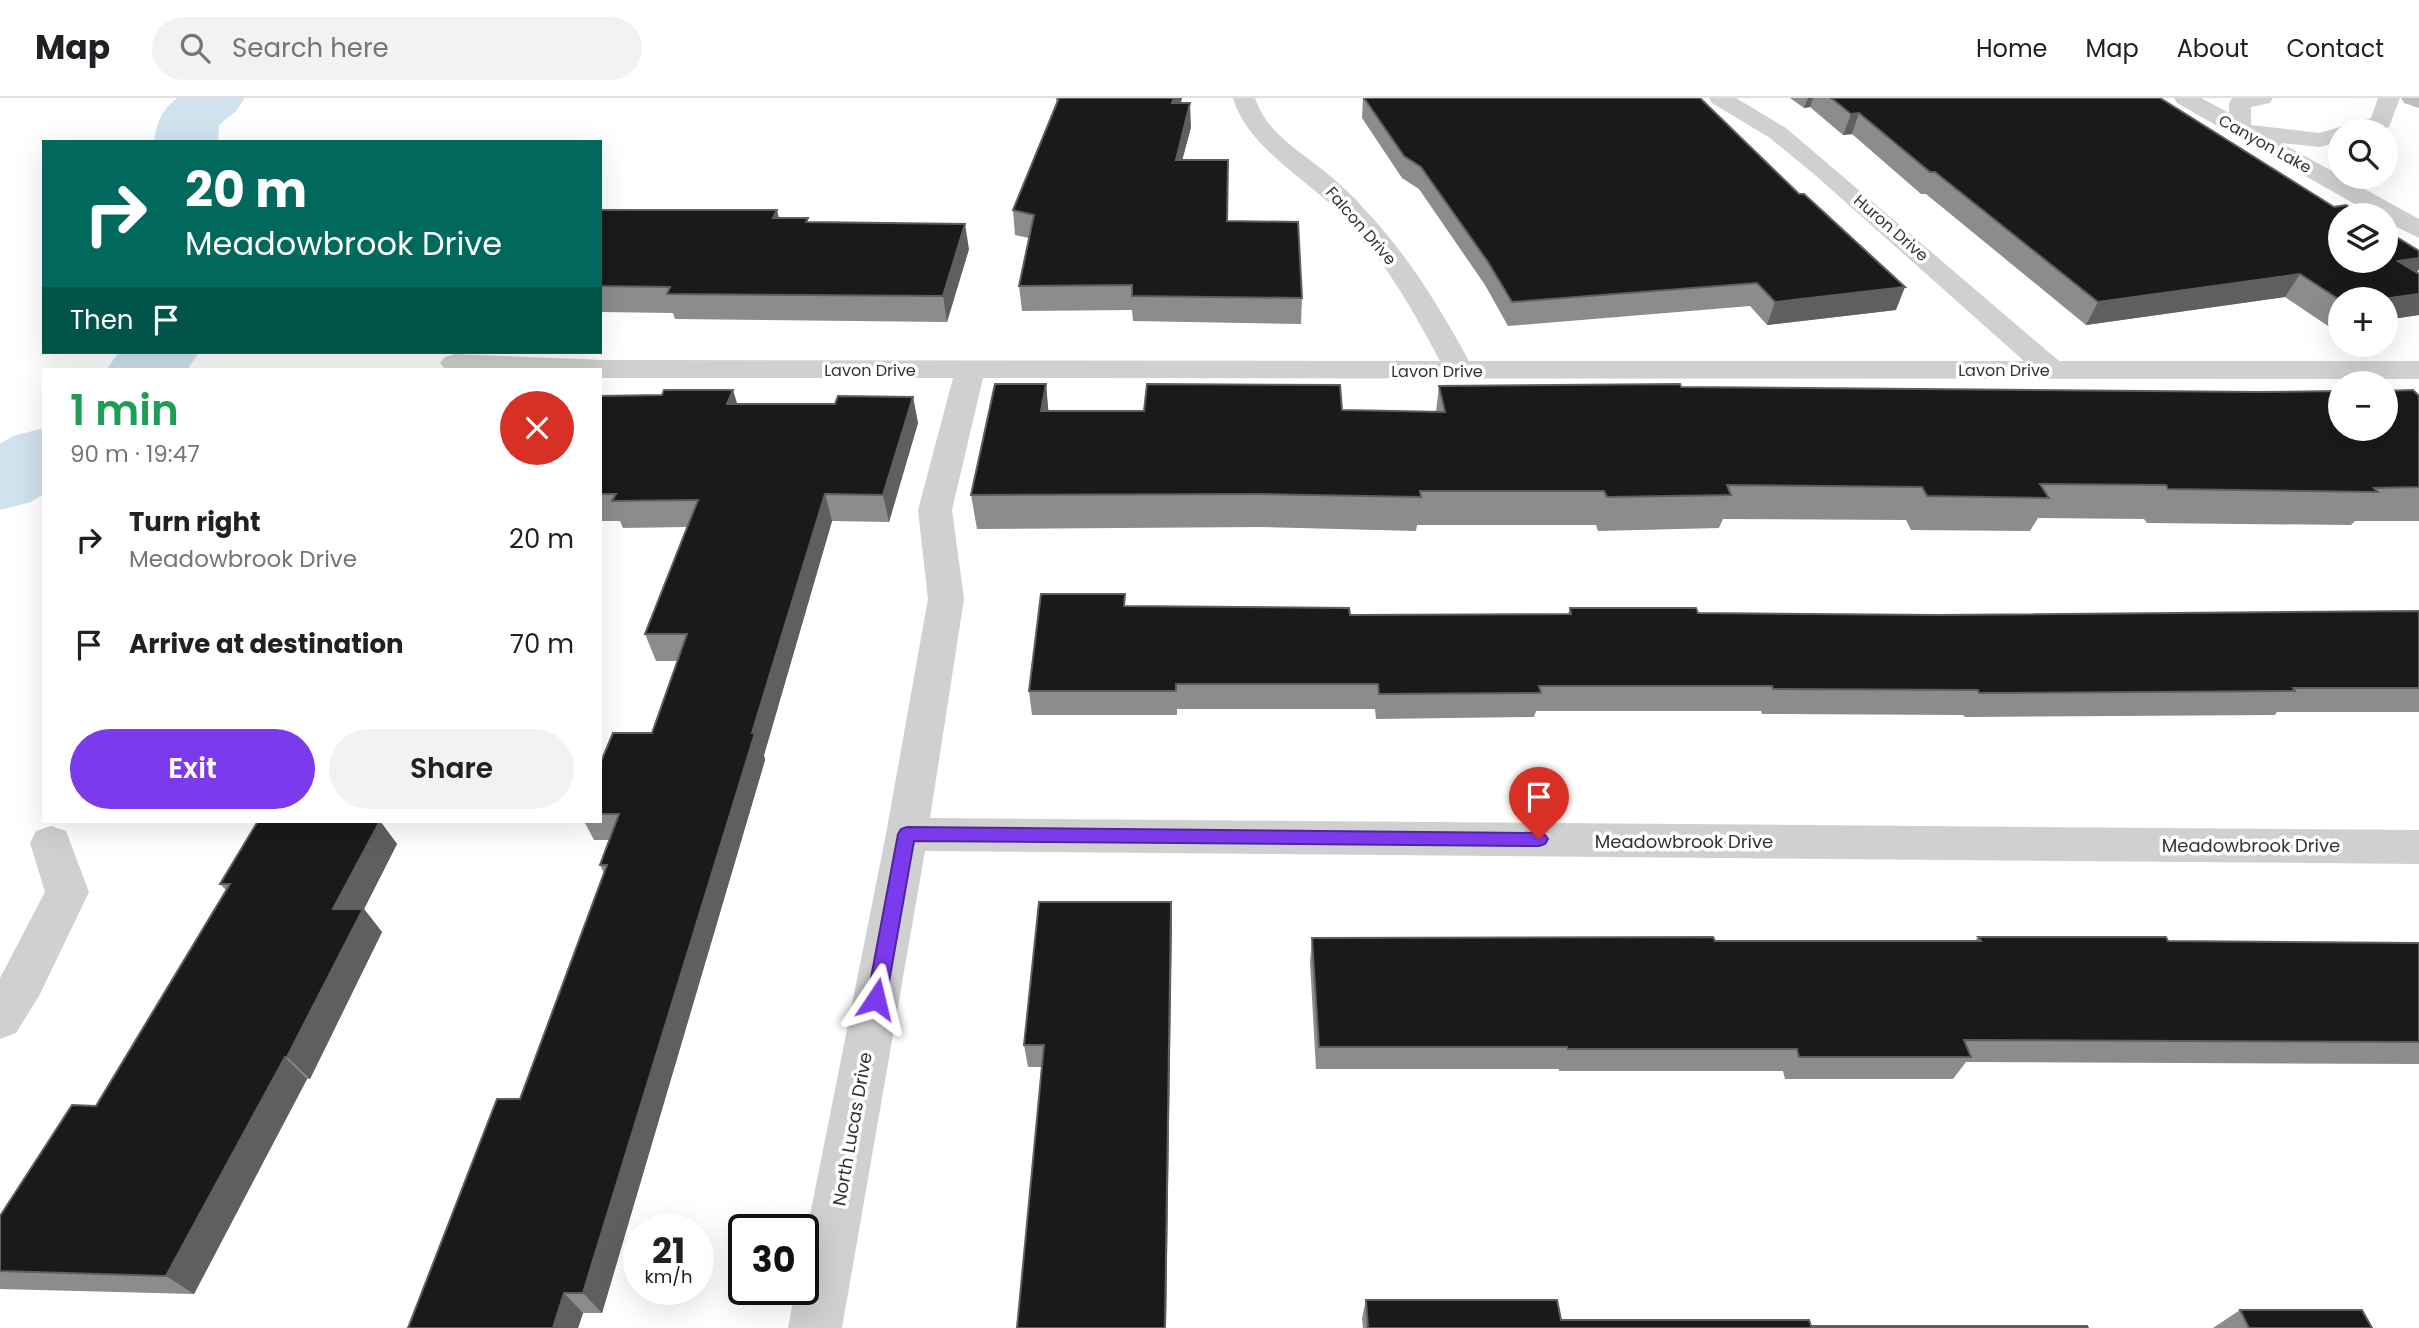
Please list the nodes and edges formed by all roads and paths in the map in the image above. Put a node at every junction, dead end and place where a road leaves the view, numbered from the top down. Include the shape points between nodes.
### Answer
1 (1244, 98) edge
2 (1720, 98) edge
3 (2185, 98) edge
4 (2262, 98) edge
5 (2389, 98) edge
6 (2412, 98) edge
7 (2419, 101) edge
8 (2382, 119) edge
9 (2240, 131) junction
10 (2328, 138) edge
11 (2419, 230) edge
12 (455, 363) dead end
13 (578, 368) edge
14 (602, 369) edge
15 (970, 370) junction
16 (2052, 370) junction
17 (2419, 370) edge
18 (1460, 371) junction
19 (907, 834) junction
20 (51, 843) dead end
21 (2419, 847) edge
22 (0, 1018) edge
23 (815, 1328) edge

1 - 18 street, Falcon Drive via 1247,113 1267,137 1320,180 1396,265
2 - 16 street, Huron Drive via 1777,133 1824,170
3 - 9 street, Canyon Lake
4 - 9 street via 2239,103
5 - 8 street
6 - 7 main road
9 - 10 street
9 - 11 street, Canyon Lake
12 - 13 street, Lavon Drive
14 - 15 street, Lavon Drive
15 - 18 street, Lavon Drive
15 - 19 street, North Lucas Drive via 935,510 946,599
16 - 17 street, Lavon Drive
16 - 18 street, Lavon Drive
19 - 21 street, Meadowbrook Drive
19 - 23 street, North Lucas Drive
20 - 22 street via 67,892

